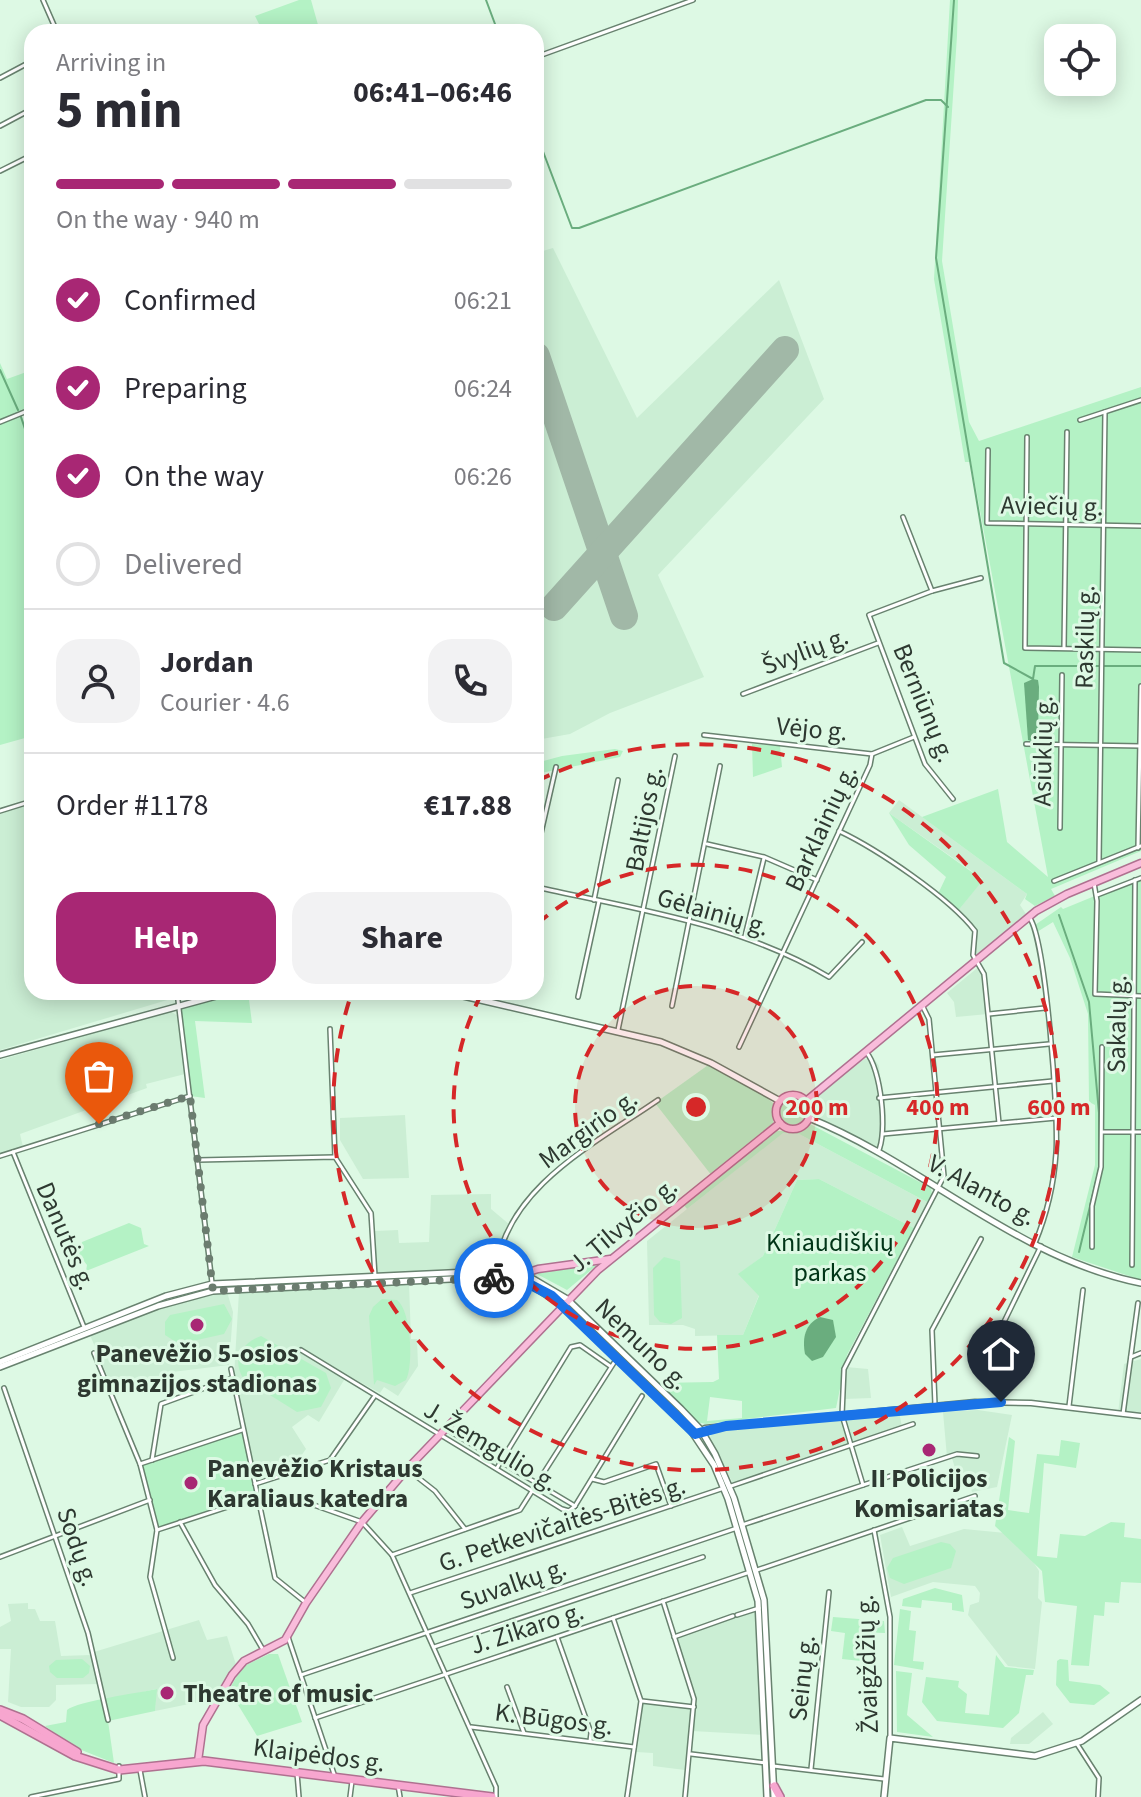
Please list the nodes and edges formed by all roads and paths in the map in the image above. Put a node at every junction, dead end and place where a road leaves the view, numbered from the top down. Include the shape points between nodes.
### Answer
1 (43, 0) edge
2 (693, 0) edge
3 (54, 24) edge
4 (544, 54) edge
5 (24, 65) edge
6 (0, 78) edge
7 (24, 113) edge
8 (0, 126) edge
9 (24, 159) edge
10 (0, 171) edge
11 (1141, 400) edge
12 (24, 412) edge
13 (1105, 412) junction
14 (1080, 420) dead end
15 (0, 422) edge
16 (1067, 432) dead end
17 (1027, 437) dead end
18 (988, 450) dead end
19 (903, 517) dead end
20 (1026, 524) junction
21 (1065, 525) junction
22 (1104, 526) junction
23 (1141, 526) edge
24 (981, 578) dead end
25 (932, 591) junction
26 (880, 643) junction
27 (1064, 649) junction
28 (1103, 649) junction
29 (1141, 650) edge
30 (1062, 675) dead end
31 (1141, 686) edge
32 (743, 694) dead end
33 (704, 735) dead end
34 (914, 737) junction
35 (1026, 744) dead end
36 (1062, 745) junction
37 (1101, 746) junction
38 (1140, 746) edge
39 (872, 754) junction
40 (675, 756) dead end
41 (720, 766) dead end
42 (556, 767) dead end
43 (618, 780) dead end
44 (953, 799) dead end
45 (24, 804) edge
46 (0, 811) edge
47 (544, 820) edge
48 (1060, 828) dead end
49 (839, 831) junction
50 (705, 844) junction
51 (1140, 847) edge
52 (764, 857) junction
53 (1099, 862) junction
54 (1141, 863) edge
55 (1141, 878) edge
56 (817, 880) junction
57 (1135, 880) junction
58 (1054, 881) dead end
59 (1094, 883) junction
60 (544, 889) edge
61 (1097, 895) junction
62 (596, 901) junction
63 (644, 911) junction
64 (1029, 917) junction
65 (688, 924) junction
66 (745, 936) junction
67 (862, 942) dead end
68 (783, 952) junction
69 (976, 960) junction
70 (1135, 996) junction
71 (1141, 996) edge
72 (578, 997) dead end
73 (178, 1000) edge
74 (196, 1000) edge
75 (482, 1000) edge
76 (179, 1004) junction
77 (922, 1005) junction
78 (672, 1006) dead end
79 (1045, 1008) junction
80 (988, 1014) junction
81 (330, 1029) dead end
82 (618, 1030) junction
83 (1049, 1044) junction
84 (739, 1047) dead end
85 (1102, 1047) dead end
86 (992, 1050) junction
87 (866, 1052) junction
88 (0, 1055) edge
89 (932, 1055) junction
90 (1053, 1081) junction
91 (995, 1087) junction
92 (936, 1092) junction
93 (190, 1096) junction
94 (879, 1098) junction
95 (658, 1100) dead end
96 (780, 1101) junction
97 (806, 1101) junction
98 (809, 1118) junction
99 (1056, 1118) junction
100 (780, 1123) junction
101 (999, 1123) junction
102 (940, 1128) junction
103 (1102, 1132) junction
104 (1133, 1132) junction
105 (1141, 1132) edge
106 (883, 1134) junction
107 (13, 1152) junction
108 (877, 1154) junction
109 (0, 1156) edge
110 (335, 1157) junction
111 (197, 1160) junction
112 (938, 1188) junction
113 (981, 1239) dead end
114 (1038, 1244) junction
115 (1092, 1247) dead end
116 (610, 1259) junction
117 (1132, 1265) dead end
118 (496, 1271) junction
119 (520, 1275) junction
120 (375, 1276) junction
121 (1141, 1283) edge
122 (213, 1288) junction
123 (1083, 1290) dead end
124 (565, 1302) junction
125 (1138, 1303) dead end
126 (86, 1331) junction
127 (301, 1350) dead end
128 (94, 1353) dead end
129 (1141, 1353) edge
130 (618, 1357) junction
131 (1131, 1357) junction
132 (0, 1364) edge
133 (610, 1366) junction
134 (231, 1369) dead end
135 (232, 1378) junction
136 (4, 1388) dead end
137 (375, 1395) junction
138 (642, 1396) dead end
139 (1001, 1402) junction
140 (935, 1405) junction
141 (1069, 1407) junction
142 (1123, 1414) junction
143 (842, 1415) junction
144 (1141, 1416) edge
145 (913, 1424) dead end
146 (444, 1428) junction
147 (242, 1430) junction
148 (698, 1432) junction
149 (438, 1434) junction
150 (849, 1446) junction
151 (977, 1456) dead end
152 (152, 1460) junction
153 (501, 1462) junction
154 (140, 1464) junction
155 (407, 1469) junction
156 (496, 1469) junction
157 (591, 1479) junction
158 (255, 1484) junction
159 (537, 1485) junction
160 (863, 1485) junction
161 (727, 1487) junction
162 (532, 1492) junction
163 (975, 1496) dead end
164 (258, 1497) junction
165 (151, 1499) junction
166 (575, 1506) junction
167 (671, 1506) junction
168 (180, 1522) junction
169 (362, 1522) junction
170 (740, 1526) junction
171 (465, 1529) junction
172 (157, 1530) junction
173 (874, 1530) junction
174 (55, 1535) junction
175 (392, 1555) junction
176 (0, 1557) edge
177 (703, 1557) dead end
178 (754, 1571) junction
179 (829, 1592) dead end
180 (410, 1593) junction
181 (663, 1601) junction
182 (306, 1603) junction
183 (760, 1603) junction
184 (613, 1618) junction
185 (427, 1632) junction
186 (288, 1636) junction
187 (557, 1637) junction
188 (674, 1637) junction
189 (434, 1647) junction
190 (264, 1652) junction
191 (173, 1658) dead end
192 (445, 1674) junction
193 (301, 1675) junction
194 (507, 1687) dead end
195 (1141, 1700) edge
196 (641, 1701) junction
197 (694, 1707) junction
198 (0, 1712) edge
199 (315, 1718) junction
200 (108, 1720) dead end
201 (470, 1727) junction
202 (524, 1733) junction
203 (890, 1738) junction
204 (590, 1741) junction
205 (1077, 1743) junction
206 (634, 1747) junction
207 (689, 1754) junction
208 (201, 1761) junction
209 (770, 1765) junction
210 (119, 1768) junction
211 (811, 1769) junction
212 (140, 1770) junction
213 (297, 1772) junction
214 (335, 1777) junction
215 (887, 1779) junction
216 (352, 1780) junction
217 (398, 1785) junction
218 (774, 1786) junction
219 (46, 1795) edge
220 (31, 1797) edge
221 (145, 1797) edge
222 (299, 1797) edge
223 (350, 1797) edge
224 (400, 1797) edge
225 (494, 1797) edge
226 (627, 1797) edge
227 (685, 1797) edge
228 (767, 1797) edge
229 (774, 1797) edge
230 (780, 1797) edge
231 (884, 1797) edge
232 (1098, 1797) edge

1 - 3 street
2 - 4 street
5 - 6 street
7 - 8 street
9 - 10 street
11 - 13 street
12 - 15 street
13 - 14 street
13 - 22 street, Raskilų g.
16 - 21 street
17 - 20 street
18 - 20 street, Aviečių g. via 987,523
19 - 25 street
20 - 21 street, Aviečių g.
20 - 27 street via 1025,648
21 - 22 street, Aviečių g.
21 - 27 street
22 - 23 street, Aviečių g.
22 - 28 street, Raskilų g.
24 - 25 street
25 - 26 street, Berniūnų g. via 869,615
26 - 32 street, Švylių g.
26 - 34 street, Berniūnų g.
27 - 28 street
28 - 29 street
28 - 37 street, Raskilų g.
30 - 36 street, Asiūklių g.
31 - 38 street
33 - 39 street, Vėjo g.
34 - 39 street, Vėjo g.
34 - 44 street, Berniūnų g. via 925,764
35 - 36 street
36 - 37 street
36 - 48 street, Asiūklių g.
37 - 38 street
37 - 53 street, Raskilų g.
38 - 51 street
39 - 49 street, Barklainių g.
40 - 63 street, Baltijos g.
41 - 50 street
42 - 47 street
43 - 62 street
45 - 46 street
49 - 56 street, Barklainių g.
49 - 69 street via 870,847 957,912 975,931
50 - 52 street
50 - 65 street
51 - 53 street
52 - 56 street
52 - 66 street
53 - 58 street
54 - 59 main road
55 - 57 street
56 - 68 street, Barklainių g.
57 - 61 street
57 - 70 street, Sakalų g.
59 - 61 street
59 - 64 main road
60 - 62 street, Gėlainių g.
61 - 70 street via 1096,995
62 - 63 street, Gėlainių g.
62 - 72 street
63 - 65 street, Gėlainių g.
63 - 82 street, Baltijos g.
64 - 69 main road
64 - 79 street via 1037,932
65 - 66 street, Gėlainių g.
65 - 78 street
66 - 68 street, Gėlainių g.
67 - 68 street, Gėlainių g. via 829,977
68 - 84 street, Barklainių g.
69 - 77 main road
69 - 80 street via 984,974
70 - 71 street
70 - 104 street, Sakalų g.
73 - 76 street
74 - 76 main road
75 - 82 main road
76 - 88 main road
76 - 93 street
77 - 87 main road
77 - 89 street via 928,1013
79 - 80 street
79 - 83 street
80 - 86 street
81 - 110 street
82 - 96 main road via 681,1049
83 - 86 street
83 - 90 street
85 - 103 street
86 - 89 street
86 - 91 street
87 - 94 street via 874,1062
87 - 97 main road
89 - 92 street
90 - 91 street
90 - 99 street
91 - 92 street
91 - 101 street
92 - 94 street
92 - 102 street
93 - 107 street
93 - 111 street
94 - 106 street
95 - 118 street, Margirio g. via 544,1182 509,1234
96 - 97 main road via 793,1095
96 - 100 main road
97 - 98 main road
98 - 100 main road via 796,1129
98 - 108 main road, V. Alanto g.
99 - 101 street
99 - 114 street via 1053,1182
100 - 116 main road, J. Tilvyčio g.
101 - 102 street
102 - 106 street
102 - 112 street via 944,1176
103 - 104 street
103 - 115 street
104 - 105 street
104 - 117 street, Sakalų g.
106 - 108 street
107 - 109 street
107 - 126 street, Danutės g.
108 - 112 main road, V. Alanto g.
110 - 111 street
110 - 120 street via 371,1213
111 - 122 street
112 - 114 main road, V. Alanto g.
112 - 143 street via 848,1356 841,1382
113 - 140 street via 932,1330
114 - 121 main road, V. Alanto g. via 1086,1267
114 - 139 street via 1003,1324
116 - 119 main road
116 - 124 main road, J. Tilvyčio g.
118 - 119 main road, Nemuno g.
118 - 120 main road, Nemuno g.
119 - 124 main road, Nemuno g. via 544,1284
120 - 122 main road, Nemuno g.
122 - 124 main road, Nemuno g. via 490,1277 531,1285
122 - 126 main road, Nemuno g.
123 - 141 street
124 - 130 main road, Nemuno g.
124 - 146 main road, J. Tilvyčio g.
124 - 148 main road, Nemuno g.
125 - 131 street
126 - 132 main road, Nemuno g.
127 - 137 street, J. Žemgulio g.
128 - 154 street
129 - 131 street
130 - 133 street
130 - 148 main road, Nemuno g.
131 - 142 street
133 - 153 street via 580,1345 571,1347
133 - 159 street
134 - 135 street
135 - 147 street
135 - 152 street via 161,1404
136 - 174 street, Sodų g.
137 - 149 street, J. Žemgulio g.
137 - 158 street via 330,1460
138 - 157 street
139 - 140 street
139 - 141 street
140 - 143 street
141 - 142 street
142 - 144 street
143 - 148 street
143 - 150 street
145 - 150 street, G. Petkevičaitės-Bitės g.
146 - 149 main road, J. Tilvyčio g.
146 - 153 street, J. Žemgulio g.
147 - 152 street
147 - 158 street
148 - 161 main road, Nemuno g.
149 - 155 main road, J. Tilvyčio g.
149 - 156 street, J. Žemgulio g.
150 - 160 street
150 - 161 street, G. Petkevičaitės-Bitės g.
151 - 160 street, Suvalkų g. via 957,1454
152 - 154 street
153 - 156 street
153 - 159 street, J. Žemgulio g.
154 - 165 street
155 - 169 main road, J. Tilvyčio g.
155 - 171 street via 435,1491
156 - 162 street, J. Žemgulio g.
157 - 166 street
157 - 167 street via 604,1482 656,1464
158 - 164 street
159 - 162 street
159 - 166 street, J. Žemgulio g.
160 - 170 street, Suvalkų g.
161 - 167 street, G. Petkevičaitės-Bitės g.
161 - 170 main road, Nemuno g.
162 - 166 street, J. Žemgulio g. via 566,1511
162 - 171 street via 518,1512
163 - 173 street, J. Zikaro g.
164 - 168 street
164 - 169 street via 297,1499
164 - 182 street via 275,1578
165 - 172 street
165 - 174 street
167 - 180 street, G. Petkevičaitės-Bitės g.
168 - 172 street
168 - 190 street via 215,1585
169 - 175 street
169 - 182 main road, J. Tilvyčio g.
170 - 178 main road, Nemuno g.
170 - 185 street, Suvalkų g.
171 - 175 street
172 - 191 street via 150,1577
173 - 178 street, J. Zikaro g.
173 - 203 street, Žvaigždžių g. via 890,1617
174 - 176 street
174 - 200 street, Sodų g. via 94,1652
175 - 180 street
177 - 189 street
178 - 181 street, J. Zikaro g.
178 - 183 main road, Nemuno g.
179 - 211 street, Seinų g.
180 - 185 street
181 - 184 street, J. Zikaro g.
181 - 188 street
182 - 186 main road, J. Tilvyčio g.
183 - 188 street
183 - 209 main road, Nemuno g.
184 - 187 street, J. Zikaro g.
184 - 196 street
185 - 189 street
185 - 193 street, Suvalkų g.
186 - 190 main road, J. Tilvyčio g.
186 - 193 street
187 - 192 street, J. Zikaro g.
187 - 204 street
188 - 197 street
189 - 192 street
190 - 208 main road, J. Tilvyčio g. via 237,1668 207,1719
192 - 199 street, J. Zikaro g.
192 - 201 street
193 - 199 street
194 - 202 street
195 - 205 main road
196 - 197 street
196 - 206 street
197 - 207 street
198 - 210 highway, Klaipėdos g. via 75,1756
199 - 214 street
201 - 202 street, K. Būgos g.
201 - 225 street via 496,1787
202 - 204 street, K. Būgos g.
203 - 205 main road via 1016,1756
203 - 215 main road, Žvaigždžių g.
204 - 206 street, K. Būgos g.
205 - 232 street via 1100,1779
206 - 226 street
207 - 209 street
207 - 227 street
208 - 212 highway, Klaipėdos g.
208 - 213 highway, Klaipėdos g.
209 - 211 street
209 - 218 main road, Nemuno g.
209 - 228 main road, Nemuno g.
210 - 212 highway, Klaipėdos g.
210 - 219 street via 119,1779
211 - 215 street
212 - 221 street
213 - 214 highway, Klaipėdos g.
213 - 222 street
214 - 216 highway, Klaipėdos g.
215 - 231 main road, Žvaigždžių g.
216 - 217 highway, Klaipėdos g.
216 - 223 street
217 - 224 street
217 - 225 highway, Klaipėdos g.
218 - 229 main road, Nemuno g.
218 - 230 highway
219 - 220 street

